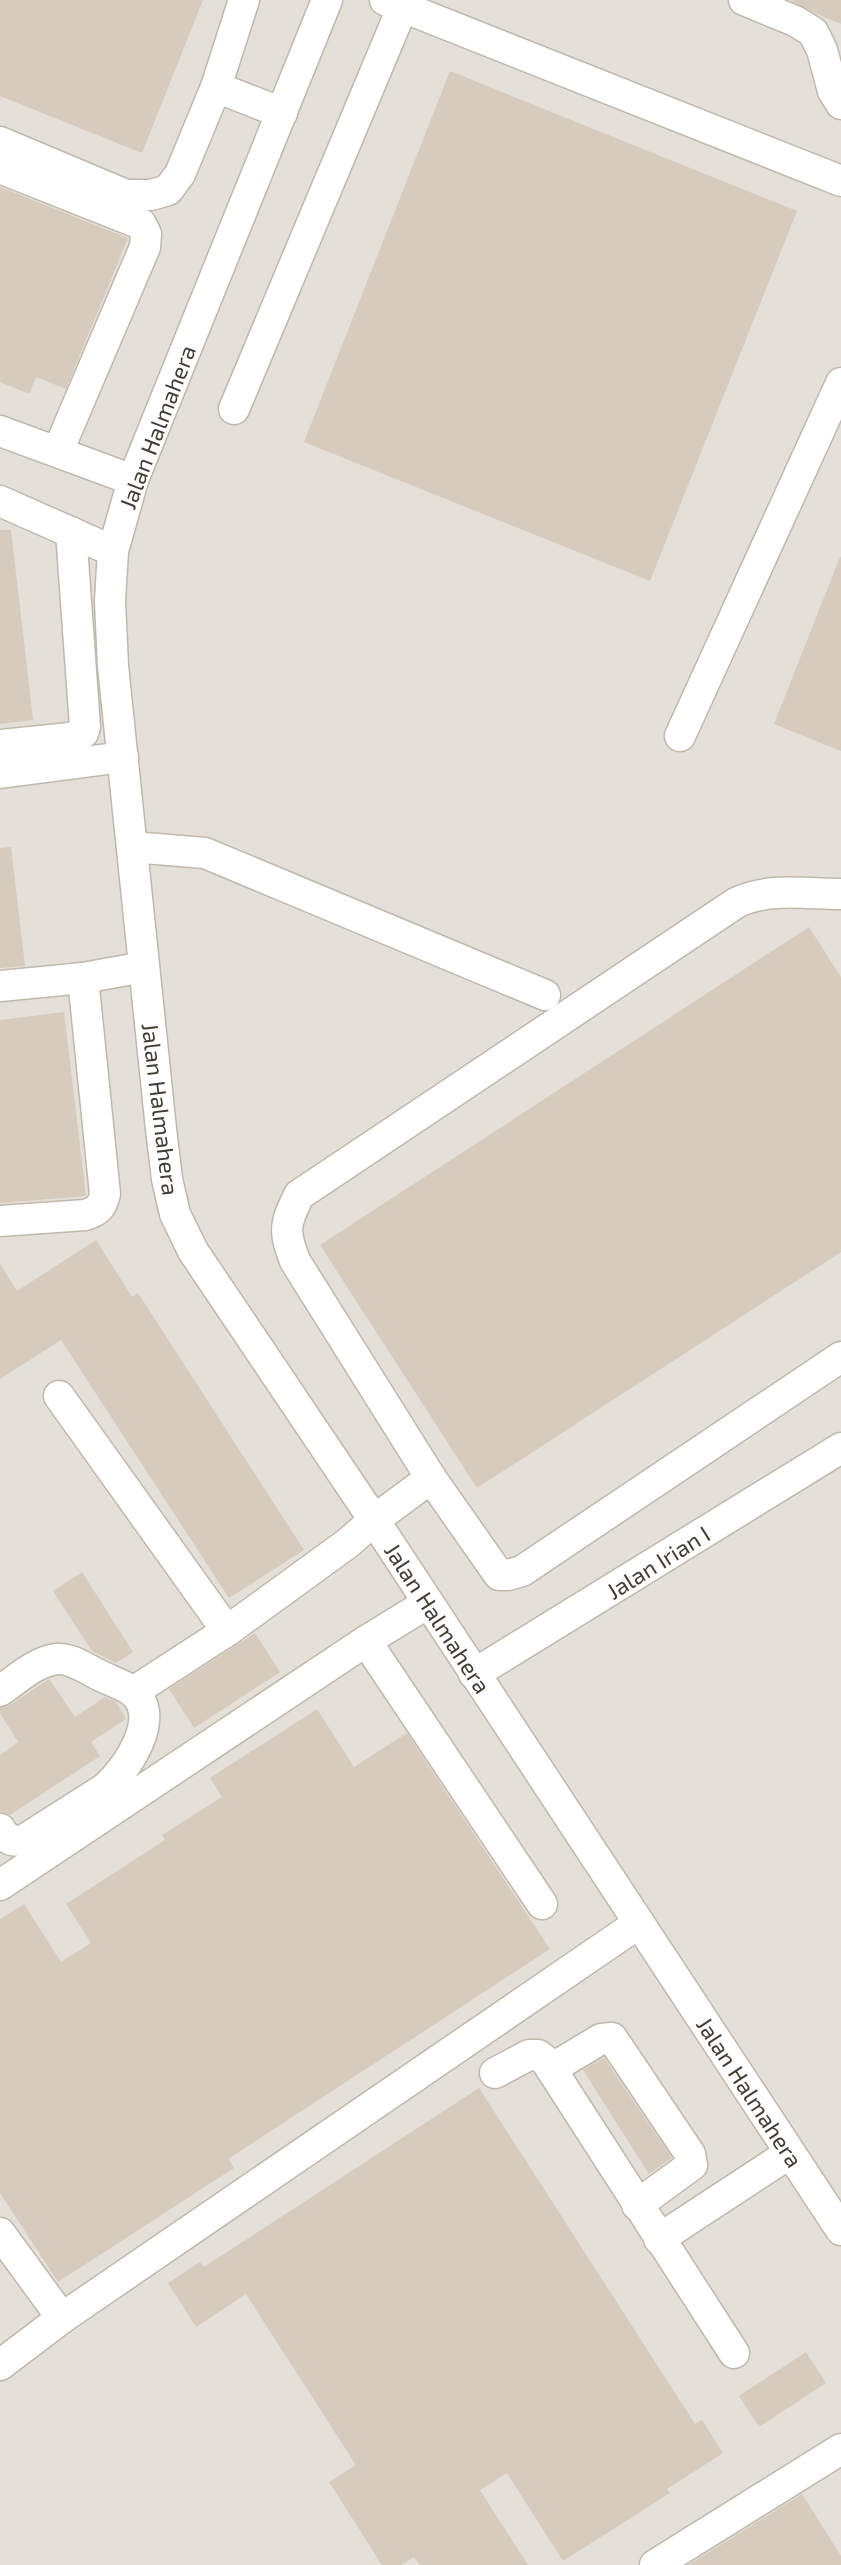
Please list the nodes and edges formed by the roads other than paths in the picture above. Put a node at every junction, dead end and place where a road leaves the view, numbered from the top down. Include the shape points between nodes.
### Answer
1 (244, 0) edge
2 (327, 0) edge
3 (744, 0) edge
4 (394, 3) edge
5 (216, 87) junction
6 (841, 104) edge
7 (282, 113) junction
8 (0, 142) edge
9 (0, 168) edge
10 (841, 180) edge
11 (841, 383) edge
12 (234, 409) dead end
13 (0, 430) edge
14 (58, 452) junction
15 (132, 480) junction
16 (0, 501) edge
17 (71, 532) junction
18 (113, 551) junction
19 (680, 736) dead end
20 (0, 745) edge
21 (123, 757) junction
22 (0, 773) edge
23 (132, 847) junction
24 (841, 894) edge
25 (144, 967) junction
26 (83, 978) junction
27 (0, 986) edge
28 (545, 995) dead end
29 (0, 1221) edge
30 (841, 1357) edge
31 (59, 1396) dead end
32 (841, 1448) edge
33 (431, 1478) junction
34 (374, 1520) junction
35 (428, 1603) junction
36 (227, 1631) junction
37 (366, 1641) junction
38 (474, 1675) junction
39 (0, 1691) edge
40 (134, 1692) junction
41 (0, 1829) edge
42 (0, 1885) edge
43 (542, 1904) dead end
44 (639, 1923) junction
45 (551, 2069) junction
46 (495, 2073) dead end
47 (790, 2154) junction
48 (637, 2205) junction
49 (841, 2230) edge
50 (0, 2233) edge
51 (659, 2239) junction
52 (62, 2318) junction
53 (734, 2353) dead end
54 (0, 2365) edge
55 (841, 2449) edge
56 (656, 2565) edge

1 - 5 street
2 - 7 street, Jalan Halmahera
3 - 6 street via 813,32
4 - 10 street
4 - 12 street
5 - 7 street
5 - 8 street via 180,174 168,190 151,195 126,195
7 - 15 street, Jalan Halmahera
9 - 14 street via 141,224 146,234 145,247
11 - 19 street
13 - 14 street
14 - 15 street
15 - 18 street, Jalan Halmahera
16 - 17 street
17 - 18 street
17 - 20 street via 83,733
18 - 21 street, Jalan Halmahera via 113,666
21 - 22 street
21 - 23 street, Jalan Halmahera
23 - 25 street, Jalan Halmahera
23 - 28 street via 205,853
24 - 33 street via 768,892 736,903 299,1195 288,1218 286,1238 295,1261
25 - 26 street
25 - 34 street, Jalan Halmahera via 167,1179 175,1214 193,1251
26 - 27 street
26 - 29 street via 103,1203 85,1215
30 - 33 street via 522,1571 508,1576 499,1575
31 - 36 street
32 - 38 street, Jalan Irian I
33 - 34 street
34 - 35 street, Jalan Halmahera
34 - 36 street
35 - 37 street
35 - 38 street, Jalan Halmahera
36 - 40 street
37 - 42 street
37 - 43 street
38 - 44 street, Jalan Halmahera
39 - 40 street via 38,1665 56,1659 71,1661
40 - 41 street via 145,1713 145,1724 116,1780 24,1840 7,1839
44 - 47 street, Jalan Halmahera
44 - 52 street
45 - 46 street via 538,2054
45 - 48 street
45 - 48 street via 601,2039 612,2038 690,2154 692,2165
47 - 49 street, Jalan Halmahera
47 - 51 street
48 - 51 street
50 - 52 street
51 - 53 street
52 - 54 street
55 - 56 street

